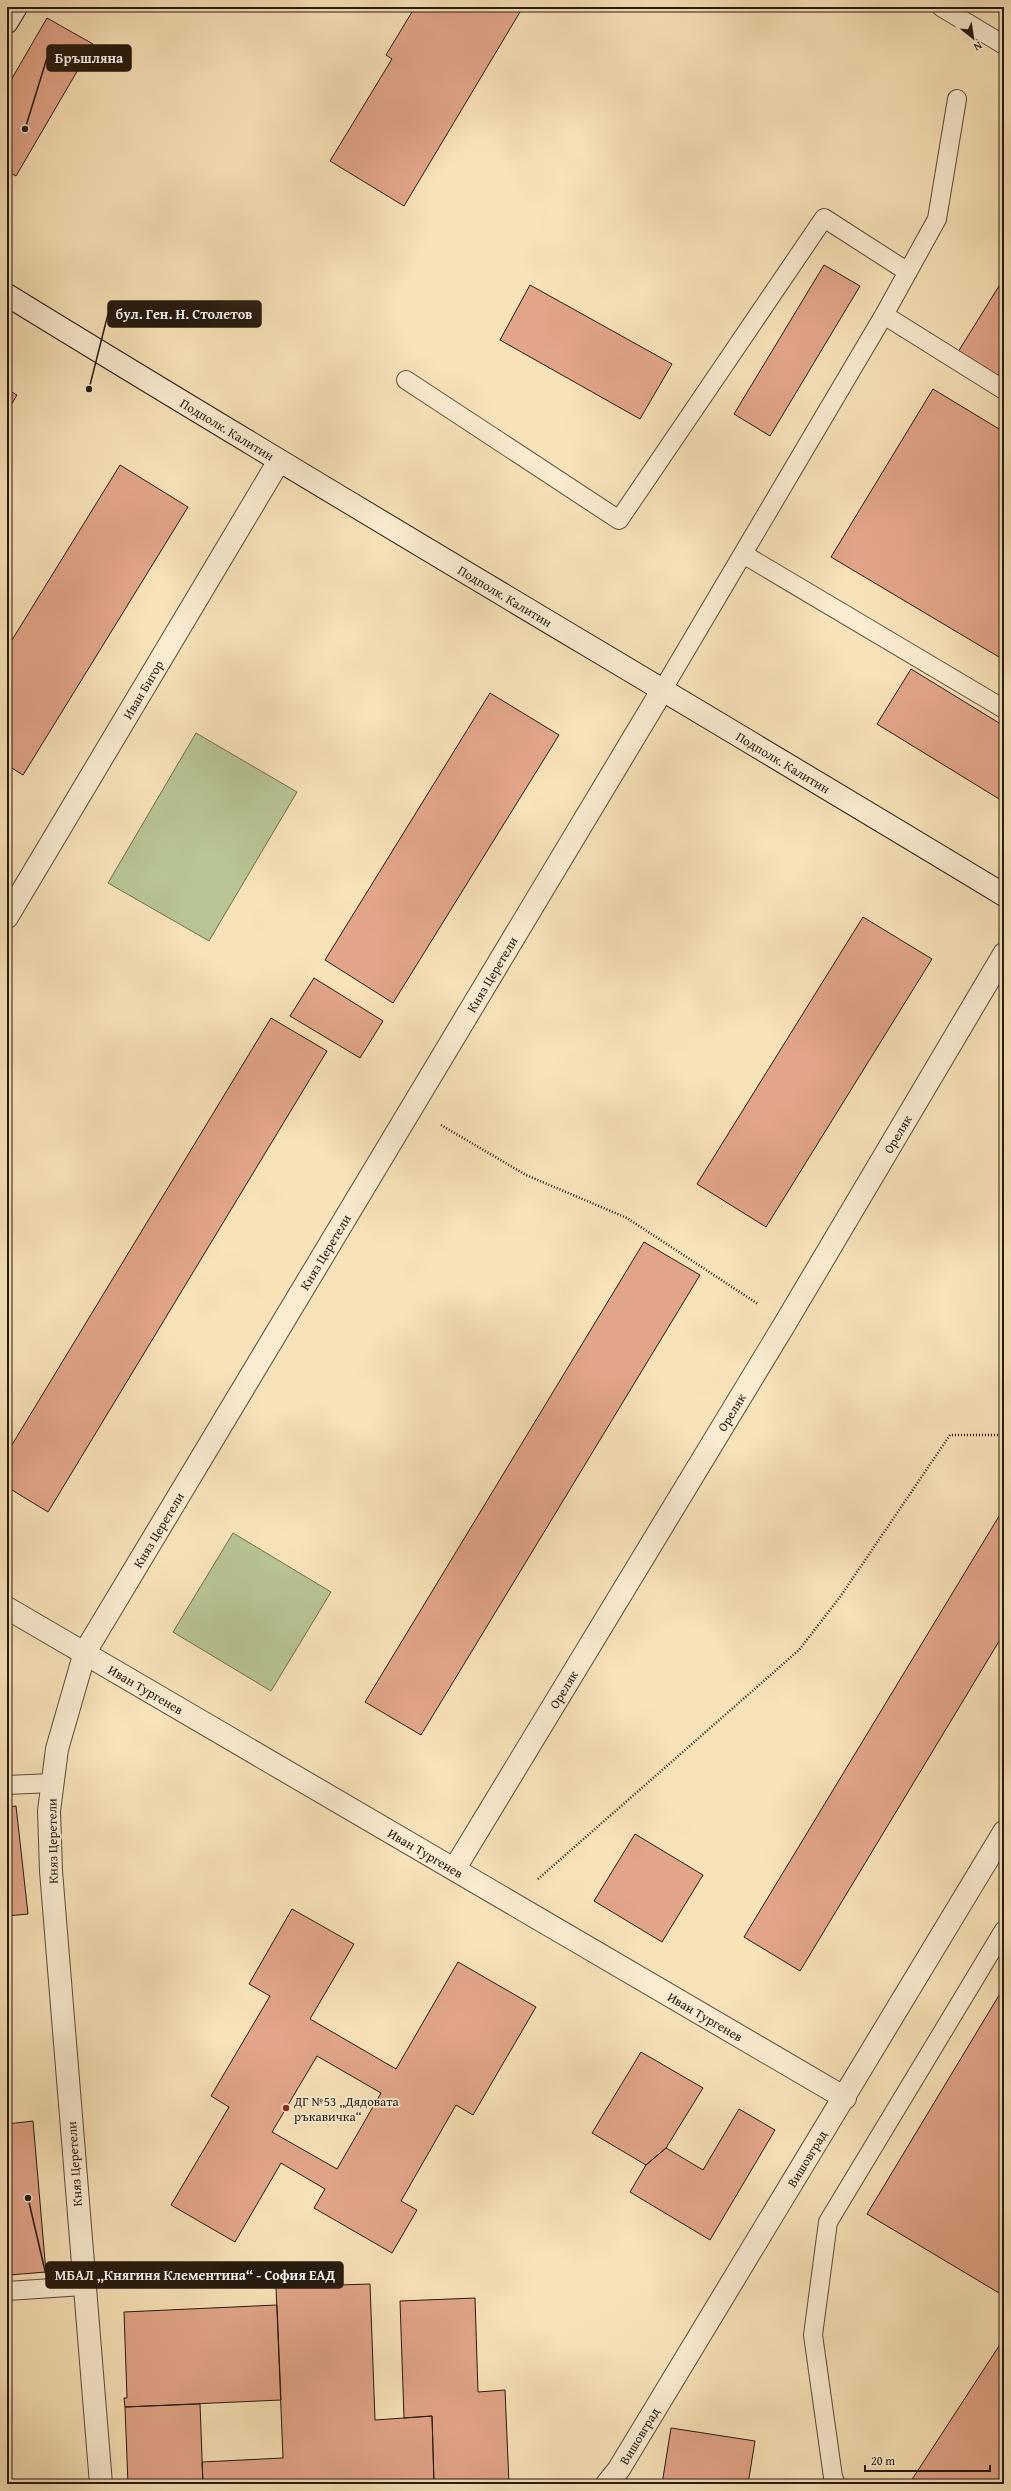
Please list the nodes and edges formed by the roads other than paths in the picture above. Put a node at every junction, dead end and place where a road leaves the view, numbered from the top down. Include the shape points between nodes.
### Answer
1 (16, 7) edge
2 (941, 7) edge
3 (7, 22) edge
4 (1004, 45) edge
5 (957, 99) dead end
6 (908, 272) junction
7 (7, 294) edge
8 (884, 315) junction
9 (406, 380) dead end
10 (1004, 390) edge
11 (279, 461) junction
12 (743, 554) junction
13 (663, 689) junction
14 (1004, 709) edge
15 (1004, 895) edge
16 (7, 917) edge
17 (1004, 954) edge
18 (7, 1608) edge
19 (85, 1652) junction
20 (52, 1783) junction
21 (7, 1785) edge
22 (1004, 1832) edge
23 (455, 1868) junction
24 (1004, 1930) edge
25 (845, 2098) junction
26 (84, 2286) junction
27 (7, 2291) edge
28 (101, 2484) edge
29 (607, 2484) edge
30 (836, 2484) edge

1 - 3 street
2 - 4 lane
5 - 6 lane via 937,219
6 - 8 lane
6 - 9 lane via 824,218 619,520
7 - 11 street, Подполк. Калитин
8 - 10 lane
8 - 12 lane
11 - 13 street, Подполк. Калитин
11 - 16 street, Иван Бигор
12 - 13 lane
12 - 14 lane
13 - 15 street, Подполк. Калитин
13 - 19 street, Княз Церетели
17 - 23 street, Ореляк via 786,1322
18 - 19 street, Иван Тургенев
19 - 20 street, Княз Церетели via 57,1749
19 - 23 street, Иван Тургенев
20 - 21 lane
20 - 26 street, Княз Церетели via 48,1811 51,1871
22 - 25 street, Вишовград
23 - 25 street, Иван Тургенев via 593,1952
24 - 30 lane via 828,2222 813,2335
25 - 29 street, Вишовград via 619,2469
26 - 27 lane
26 - 28 street, Княз Церетели

